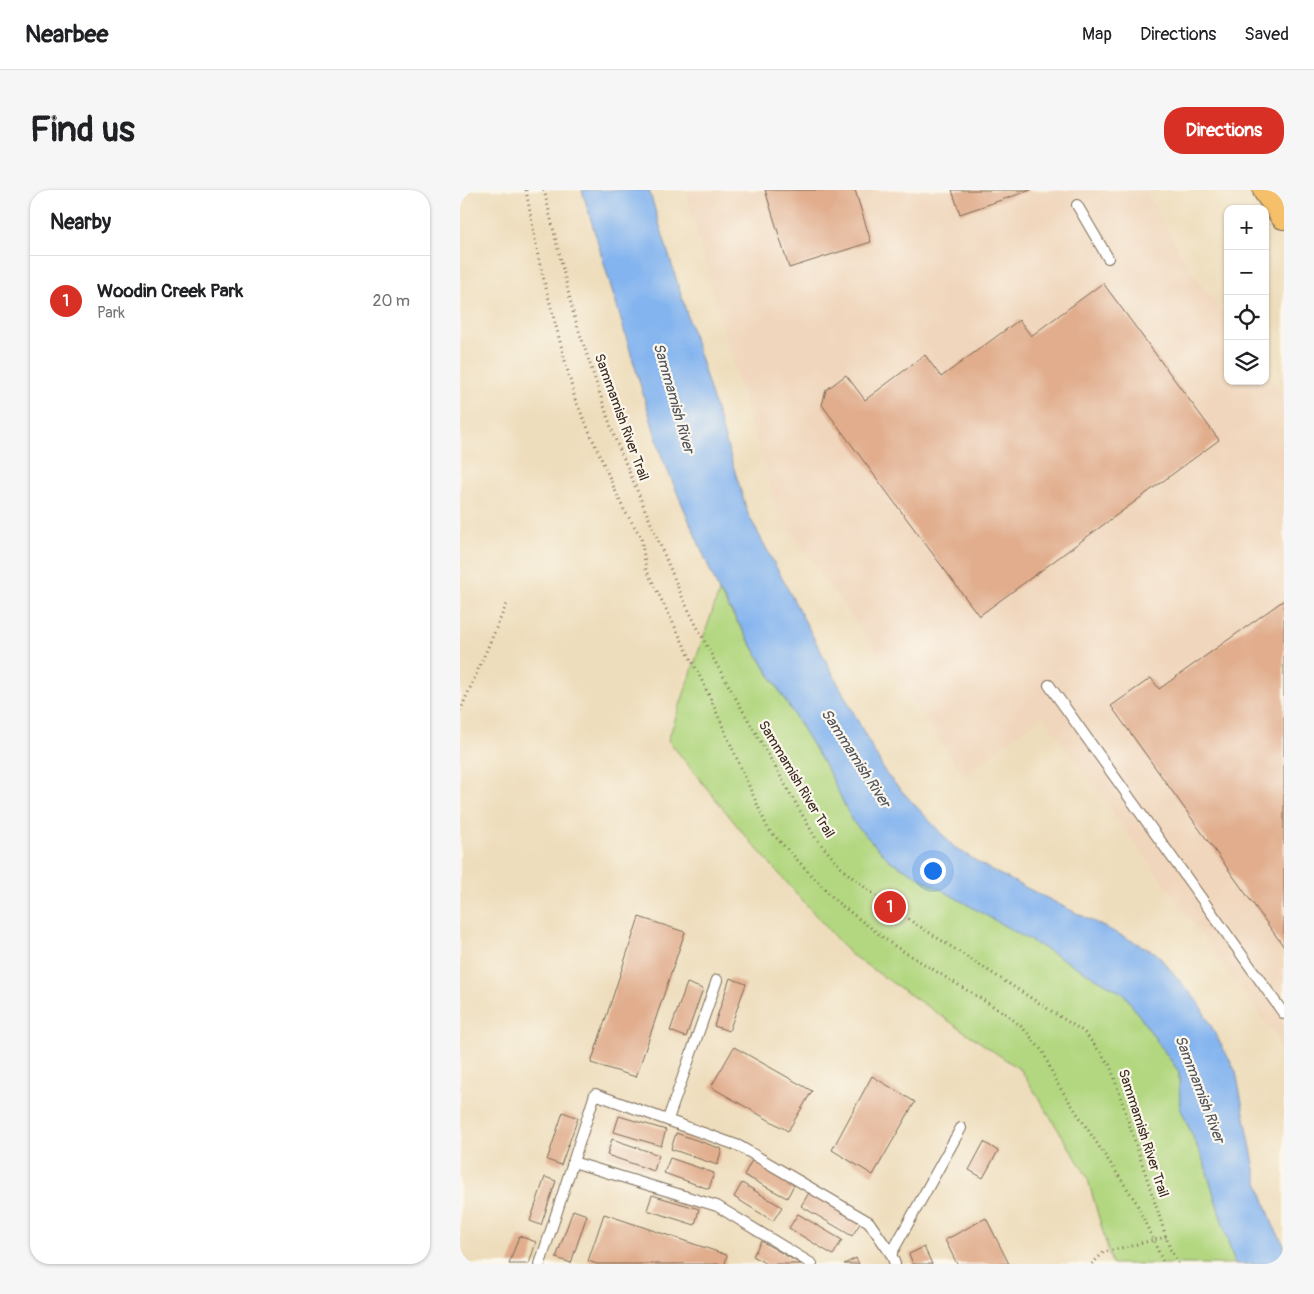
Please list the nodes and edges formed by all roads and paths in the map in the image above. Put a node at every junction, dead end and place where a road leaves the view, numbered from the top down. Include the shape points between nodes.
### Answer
1 (526, 190) edge
2 (544, 190) edge
3 (1267, 190) edge
4 (1077, 205) dead end
5 (1284, 215) edge
6 (1108, 258) dead end
7 (508, 601) dead end
8 (1049, 685) dead end
9 (460, 711) edge
10 (717, 980) dead end
11 (1284, 1014) edge
12 (668, 1119) junction
13 (960, 1128) dead end
14 (573, 1162) junction
15 (1166, 1236) junction
16 (1152, 1239) junction
17 (891, 1254) junction
18 (540, 1264) edge
19 (812, 1264) edge
20 (896, 1264) edge
21 (1092, 1264) edge
22 (1164, 1264) edge
23 (1179, 1264) edge

1 - 16 path via 539,261 575,400 622,508 641,537 646,570 708,693 768,829 837,902 893,946 1006,1014 1023,1028 1043,1052 1057,1083 1136,1202
2 - 15 path, Sammamish River Trail via 574,316 614,436 683,599 815,837 843,870 894,910 1084,1032 1110,1065
3 - 5 main road
4 - 6 lane
7 - 9 path
8 - 11 lane
10 - 12 lane
12 - 14 lane via 596,1094
12 - 17 lane via 739,1146 869,1222
13 - 17 lane
14 - 18 lane
14 - 19 lane via 717,1206
15 - 16 path
15 - 23 path, Sammamish River Trail
16 - 21 path via 1104,1252
16 - 22 path
17 - 20 lane

